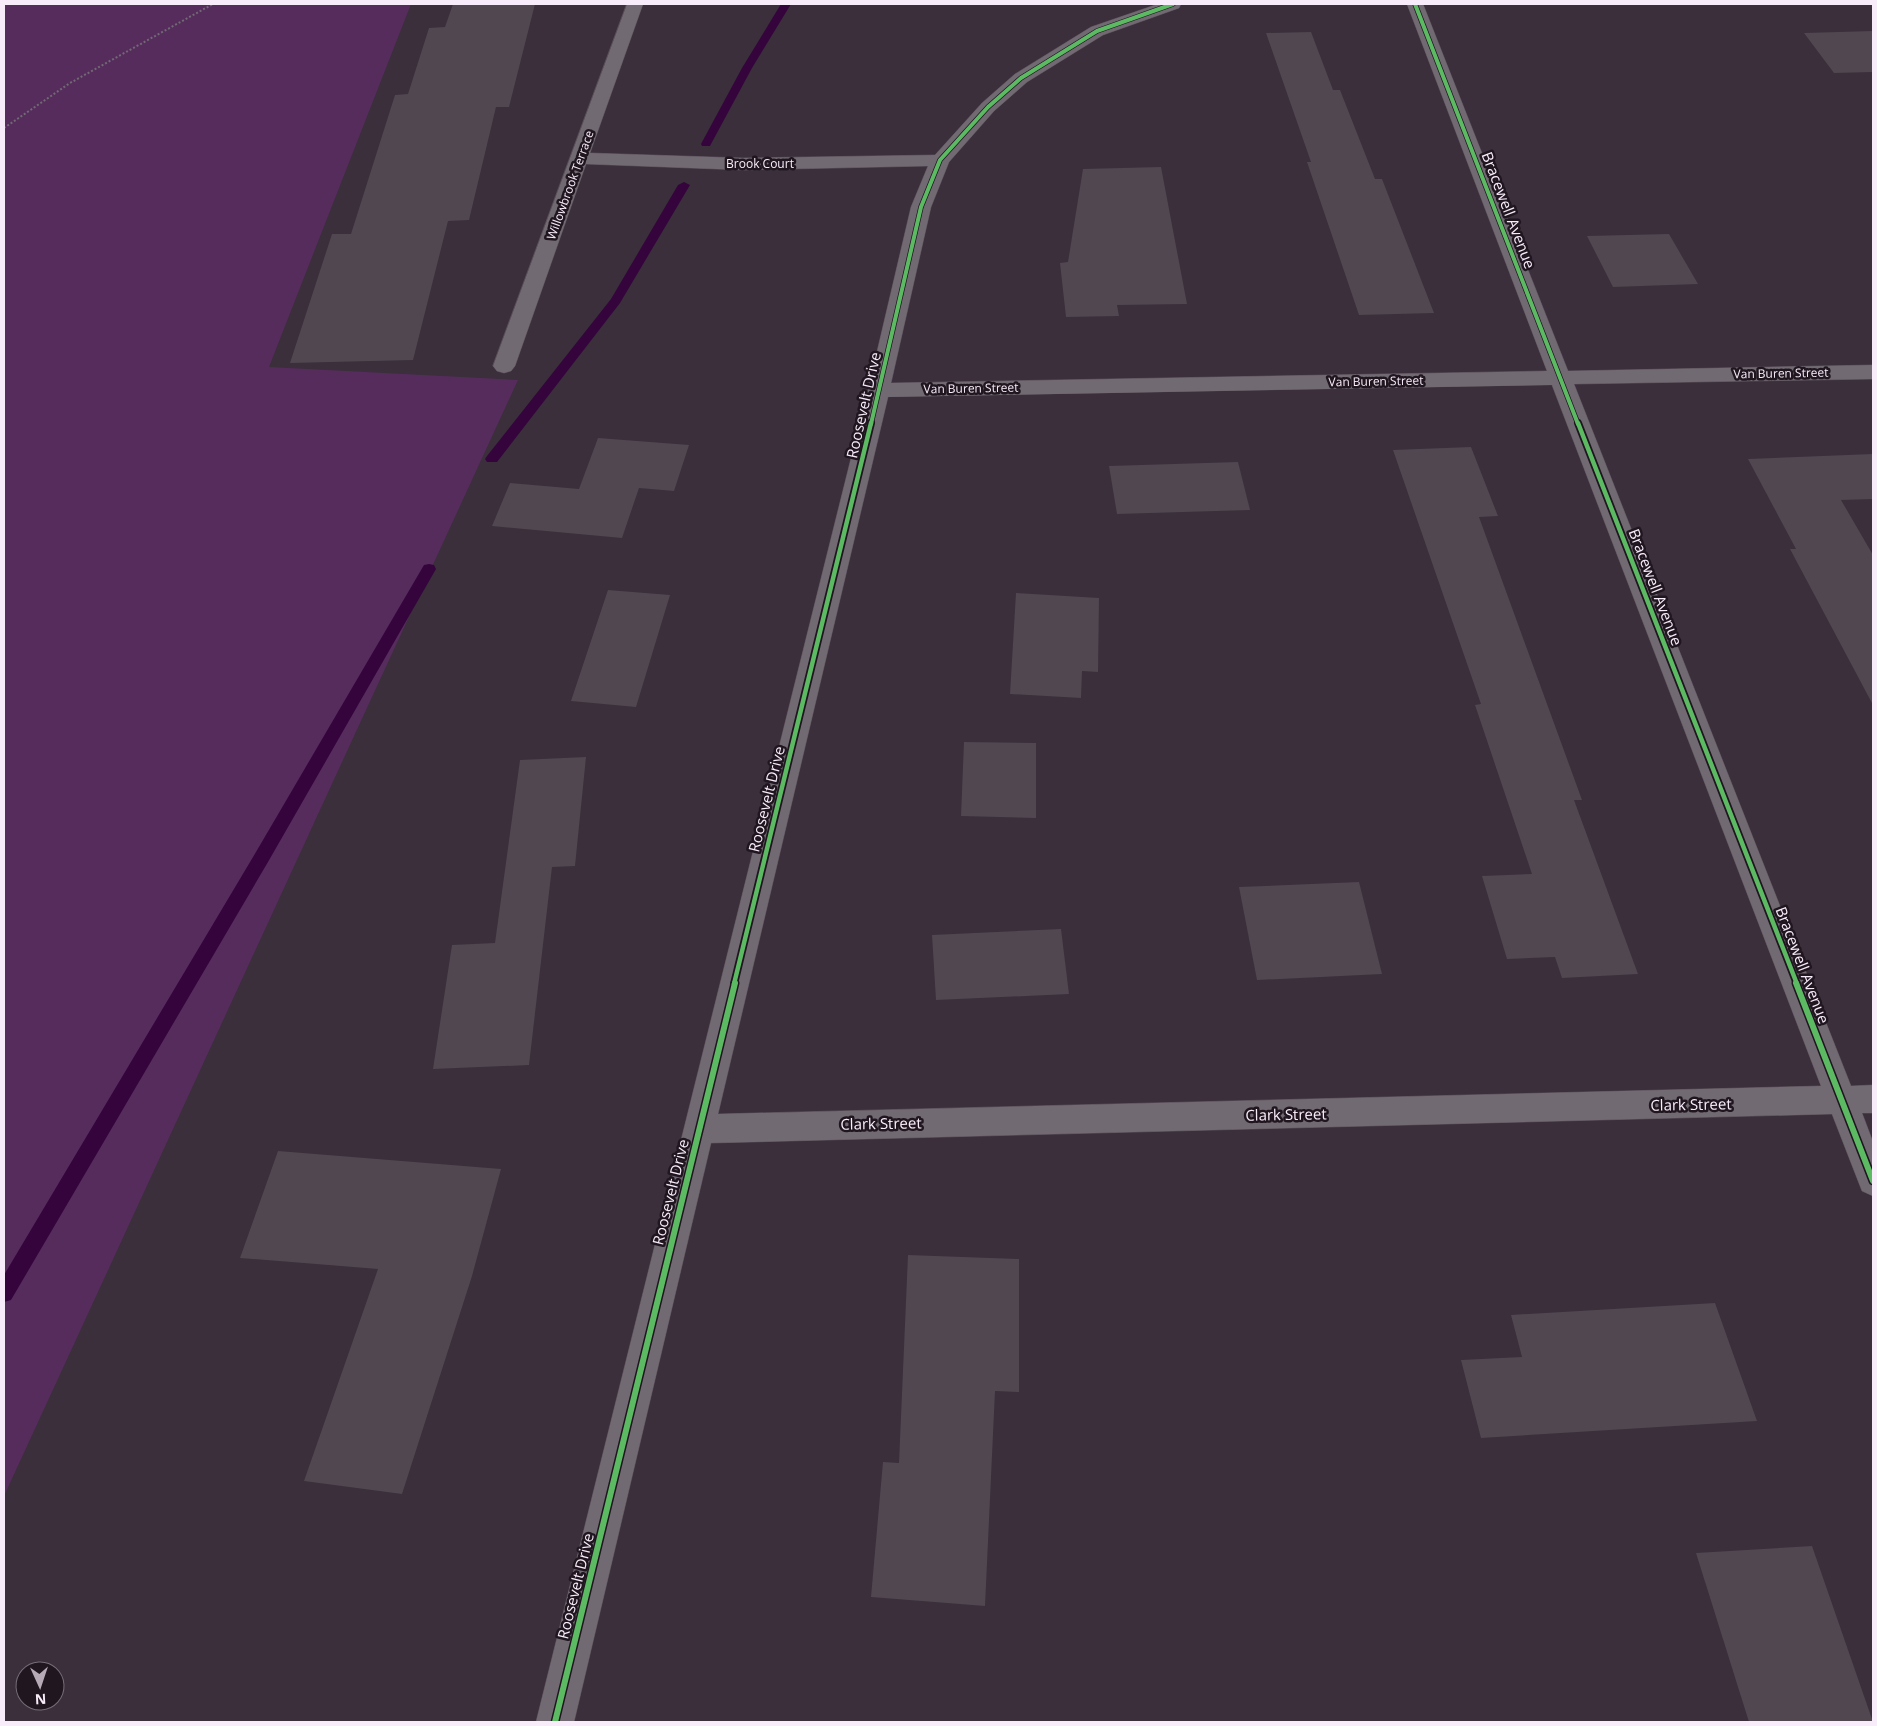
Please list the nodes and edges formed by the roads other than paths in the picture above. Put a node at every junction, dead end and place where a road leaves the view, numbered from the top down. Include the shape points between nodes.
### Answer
1 (635, 4) edge
2 (1173, 4) edge
3 (1415, 4) edge
4 (579, 158) junction
5 (940, 160) junction
6 (504, 366) dead end
7 (1873, 372) edge
8 (1561, 377) junction
9 (879, 390) junction
10 (1842, 1100) junction
11 (1873, 1100) edge
12 (698, 1129) junction
13 (1873, 1180) edge
14 (555, 1722) edge

1 - 4 street, Willowbrook Terrace
2 - 5 street, Roosevelt Drive via 1097,31 1021,78 988,107
3 - 8 street, Bracewell Avenue
4 - 5 street, Brook Court via 743,164
4 - 6 street, Willowbrook Terrace
5 - 9 street, Roosevelt Drive via 921,207
7 - 8 street, Van Buren Street
8 - 9 street, Van Buren Street
8 - 10 street, Bracewell Avenue
9 - 12 street, Roosevelt Drive
10 - 11 street, Clark Street
10 - 12 street, Clark Street
10 - 13 street, Bracewell Avenue
12 - 14 street, Roosevelt Drive

